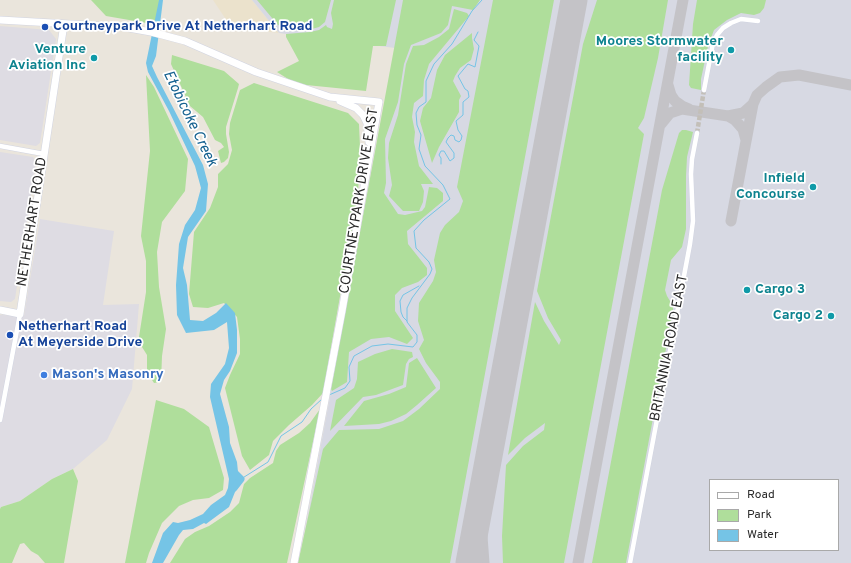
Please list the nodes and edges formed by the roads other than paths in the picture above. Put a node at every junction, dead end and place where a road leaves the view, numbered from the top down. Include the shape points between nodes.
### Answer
1 (0, 20) edge
2 (758, 21) dead end
3 (64, 24) junction
4 (704, 90) tunnel mouth
5 (330, 97) junction
6 (696, 133) tunnel mouth
7 (0, 146) edge
8 (44, 154) junction
9 (368, 159) junction
10 (0, 310) edge
11 (20, 314) junction
12 (0, 420) edge
13 (294, 563) edge
14 (630, 563) edge

1 - 3 street, COURTNEYPARK DRIVE EAST
2 - 4 street via 736,21 723,28 717,35 713,43
3 - 5 street, COURTNEYPARK DRIVE EAST via 123,27 156,33 185,41 263,75
3 - 8 street, NETHERHART ROAD
5 - 9 street via 356,108 366,120 369,134
5 - 9 street, COURTNEYPARK DRIVE EAST via 379,102
6 - 14 street, BRITANNIA ROAD EAST via 691,174 693,221 690,244
7 - 8 street
8 - 11 street, NETHERHART ROAD
9 - 13 street, COURTNEYPARK DRIVE EAST
10 - 11 street
11 - 12 street, NETHERHART ROAD

